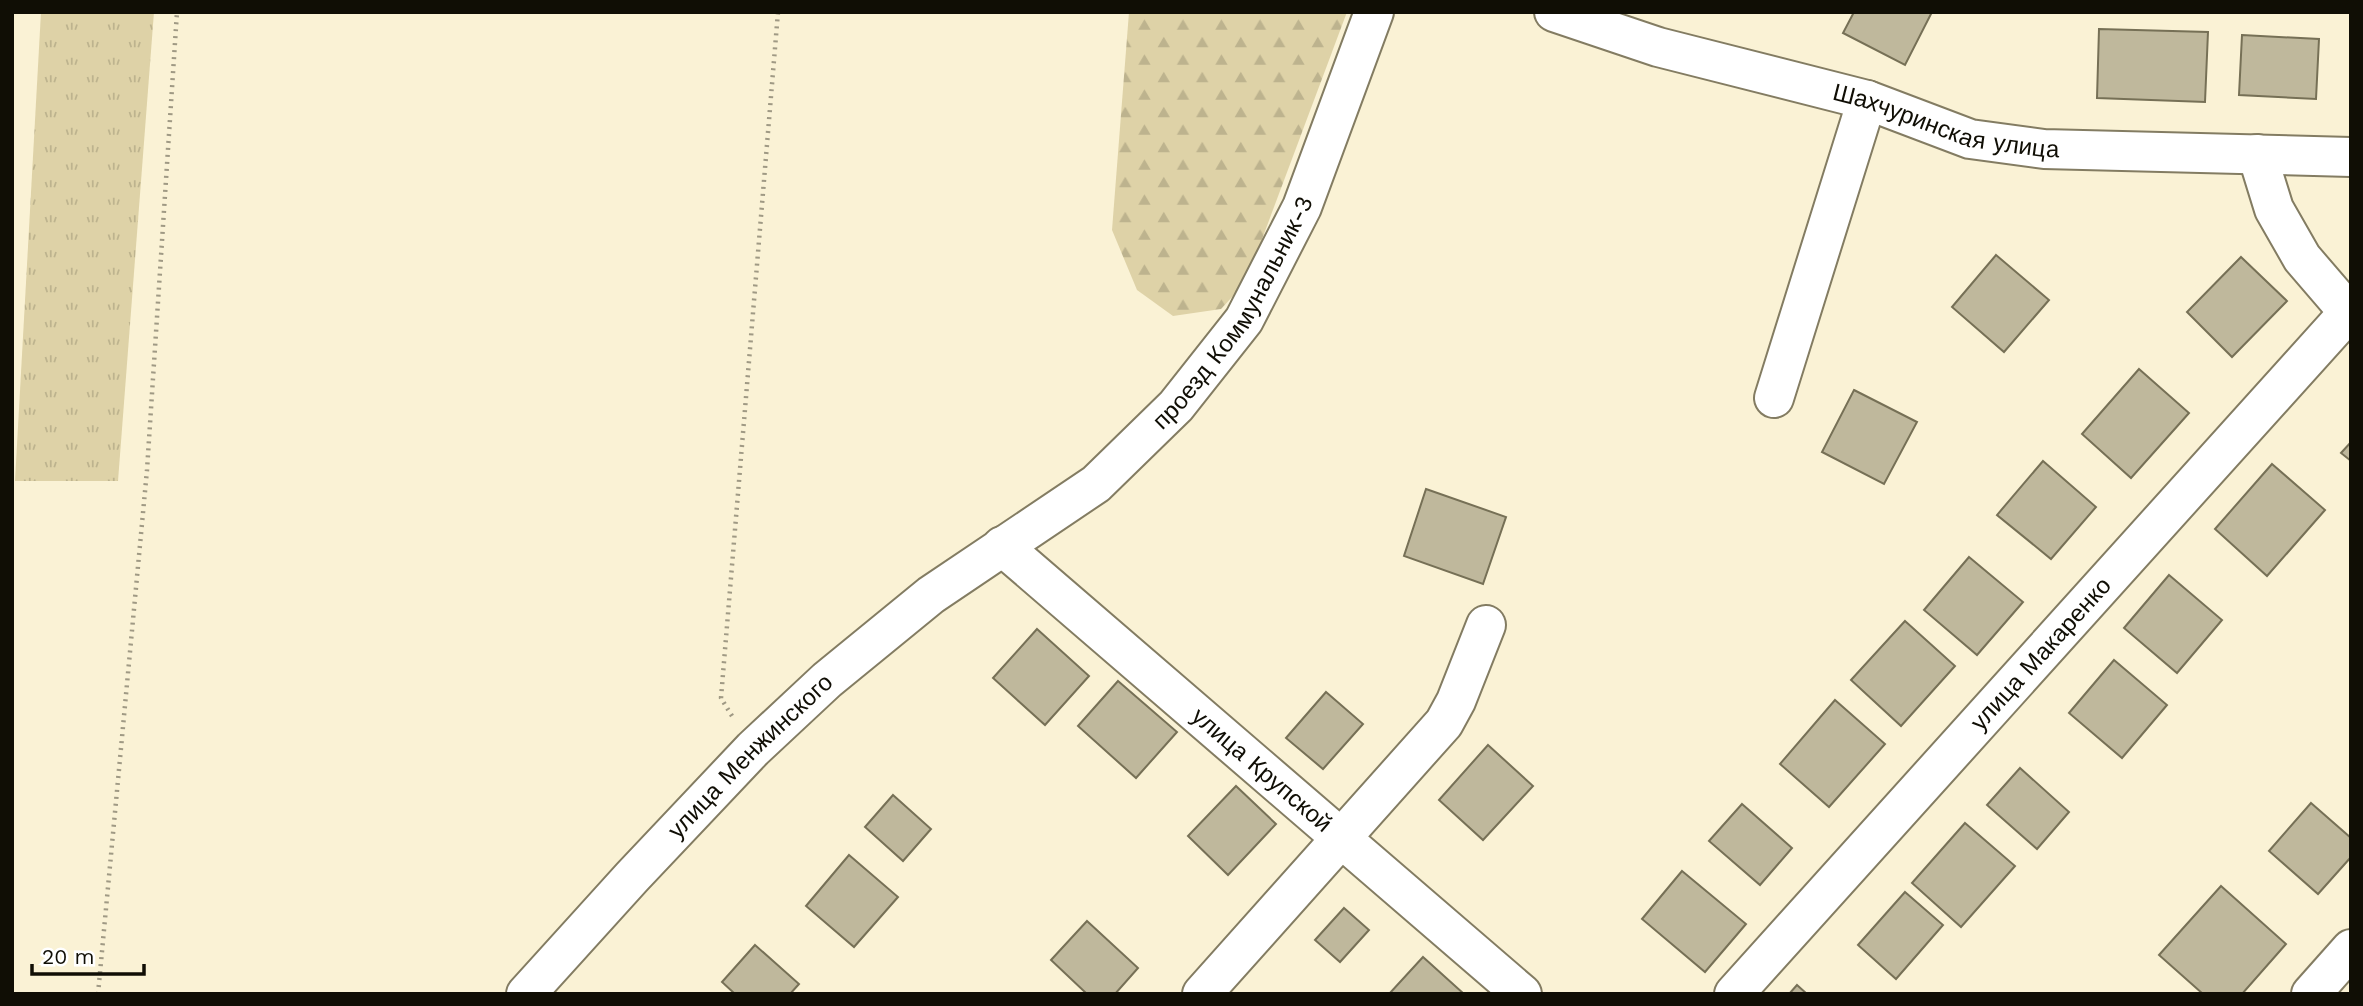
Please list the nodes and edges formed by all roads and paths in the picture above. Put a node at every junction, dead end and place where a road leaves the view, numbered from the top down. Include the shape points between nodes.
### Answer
1 (177, 12) edge
2 (778, 12) edge
3 (1374, 12) edge
4 (1554, 12) edge
5 (1867, 100) junction
6 (2257, 154) junction
7 (2351, 157) edge
8 (2349, 314) edge
9 (1774, 398) dead end
10 (1002, 546) junction
11 (1486, 625) dead end
12 (753, 749) junction
13 (1342, 838) junction
14 (2351, 949) edge
15 (98, 994) edge
16 (526, 994) edge
17 (1202, 994) edge
18 (1522, 994) edge
19 (1734, 994) edge
20 (2311, 994) edge

1 - 15 path via 147,470
2 - 12 path via 721,698
3 - 10 street, проезд Коммунальник-3 via 1302,207 1244,320 1176,406 1097,484
4 - 5 street, Шахчуринская улица via 1658,47
5 - 6 street, Шахчуринская улица via 1970,139 2044,149
5 - 9 street
6 - 7 street, Шахчуринская улица
6 - 8 street via 2274,209 2302,258
8 - 19 street, улица Макаренко
10 - 12 street, улица Менжинского via 827,680
10 - 13 street, улица Крупской
11 - 13 street via 1444,723
12 - 16 street, улица Менжинского
13 - 17 street
13 - 18 street, улица Крупской
14 - 20 street

